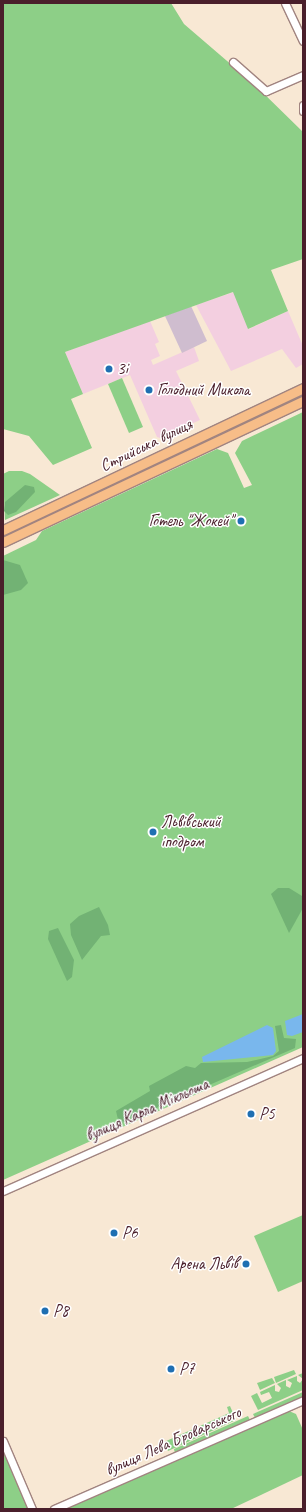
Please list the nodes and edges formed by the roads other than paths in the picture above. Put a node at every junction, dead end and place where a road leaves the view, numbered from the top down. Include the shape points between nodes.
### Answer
1 (286, 3) edge
2 (303, 40) edge
3 (233, 62) dead end
4 (303, 74) edge
5 (303, 105) edge
6 (303, 111) edge
7 (303, 388) edge
8 (303, 401) edge
9 (3, 530) edge
10 (3, 542) edge
11 (303, 1058) edge
12 (3, 1191) edge
13 (303, 1400) edge
14 (3, 1440) edge
15 (32, 1509) edge
16 (54, 1509) edge

1 - 2 street
3 - 4 street via 266,91
5 - 6 street
7 - 9 main road, Стрийська вулиця
8 - 10 main road, Стрийська вулиця
11 - 12 street, вулиця Карла Мікльоша
13 - 16 street, вулиця Лева Броварського
14 - 15 street

